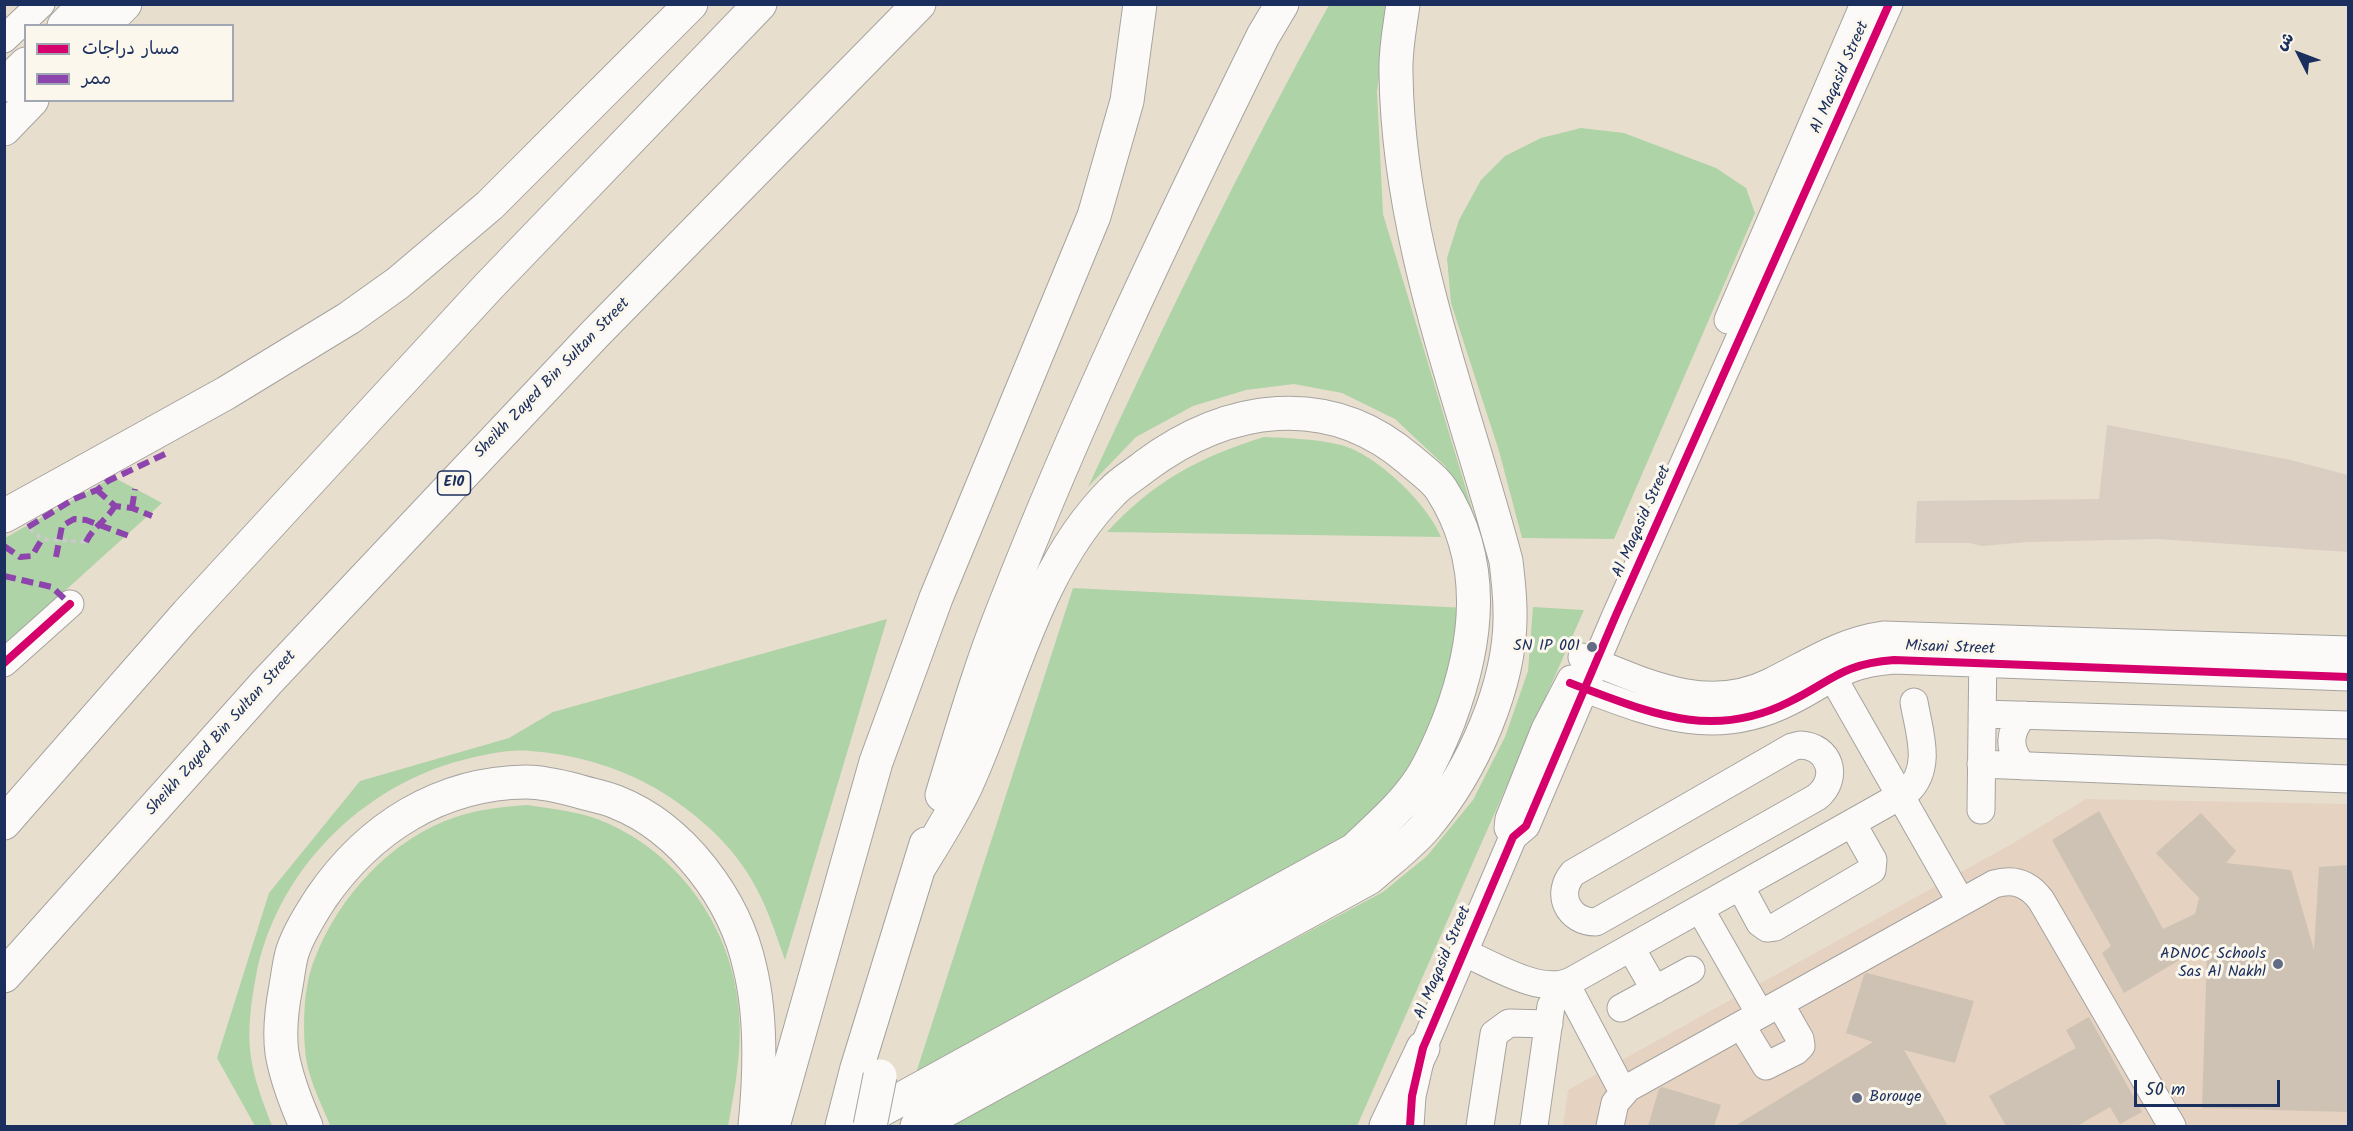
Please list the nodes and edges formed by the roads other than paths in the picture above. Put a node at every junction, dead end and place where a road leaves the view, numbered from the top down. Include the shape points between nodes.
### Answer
1 (41, 4) edge
2 (85, 4) edge
3 (125, 4) edge
4 (691, 4) edge
5 (760, 4) edge
6 (919, 4) edge
7 (1140, 4) edge
8 (1282, 4) edge
9 (1402, 4) edge
10 (1864, 4) edge
11 (1889, 4) edge
12 (66, 24) edge
13 (106, 24) edge
14 (4, 39) edge
15 (24, 66) edge
16 (4, 85) edge
17 (30, 102) edge
18 (4, 129) edge
19 (1678, 457) junction
20 (12, 523) edge
21 (69, 604) dead end
22 (1017, 614) junction
23 (1983, 637) junction
24 (2204, 645) junction
25 (2349, 650) edge
26 (1589, 660) junction
27 (4, 663) edge
28 (1982, 664) junction
29 (2203, 672) junction
30 (1832, 676) junction
31 (2349, 677) edge
32 (1578, 686) junction
33 (1914, 702) dead end
34 (1982, 714) junction
35 (2024, 715) junction
36 (2349, 725) edge
37 (1982, 765) junction
38 (2023, 766) junction
39 (2349, 779) edge
40 (1901, 796) junction
41 (1811, 801) junction
42 (1981, 810) dead end
43 (4, 824) edge
44 (1841, 830) junction
45 (1740, 886) junction
46 (1961, 902) junction
47 (1700, 909) junction
48 (1604, 917) junction
49 (1627, 950) junction
50 (1463, 952) junction
51 (1691, 970) dead end
52 (4, 976) edge
53 (1560, 986) junction
54 (1654, 990) junction
55 (1621, 1008) dead end
56 (1760, 1014) junction
57 (1549, 1024) junction
58 (1423, 1048) junction
59 (868, 1072) junction
60 (1623, 1092) junction
61 (306, 1126) edge
62 (755, 1126) edge
63 (773, 1126) edge
64 (842, 1126) edge
65 (852, 1126) edge
66 (870, 1126) edge
67 (917, 1126) edge
68 (1386, 1126) edge
69 (1410, 1126) edge
70 (1480, 1126) edge
71 (1534, 1126) edge
72 (1610, 1126) edge
73 (2172, 1126) edge

1 - 14 street
2 - 12 main road
3 - 13 main road
4 - 20 main road via 490,205 398,284 349,318
5 - 43 main road via 480,295 187,614
6 - 52 main road, Sheikh Zayed Bin Sultan Street / E10 via 595,334 333,612
7 - 63 main road via 1127,101 1094,216 936,598 876,762
8 - 22 main road via 1159,248 1055,483
9 - 67 main road via 1396,71 1401,161 1414,236 1506,561 1510,613 1491,714 1467,766 1426,827 1369,879
10 - 19 street, Al Maqasid Street
11 - 19 street, Al Maqasid Street
15 - 16 main road
17 - 18 main road
19 - 26 street, Al Maqasid Street
21 - 27 street
22 - 59 main road via 920,866 893,953 891,1009
22 - 65 main road via 1112,491 1165,452 1208,429 1260,413 1306,414 1353,423 1397,449 1439,486 1461,530 1471,567 1475,610 1470,650 1440,744 1420,780 1354,850
23 - 24 street, Misani Street
23 - 26 street, Misani Street via 1904,634 1863,638 1822,652 1762,686 1721,696 1680,694
23 - 28 street
24 - 25 street, Misani Street
24 - 29 street
26 - 32 street, Al Maqasid Street
28 - 29 street, Misani Street
28 - 30 street, Misani Street via 1877,661
28 - 34 street
29 - 31 street, Misani Street
30 - 32 street, Misani Street via 1773,710 1711,723 1668,718
30 - 40 street
32 - 50 street, Al Maqasid Street via 1545,729 1509,819 1513,837
33 - 40 street via 1922,772
34 - 35 street
34 - 37 street
35 - 36 street
35 - 38 street via 2012,731 2011,741 2016,759
37 - 38 street
37 - 42 street
38 - 39 street
40 - 44 street
40 - 46 street
41 - 44 street
41 - 48 street
41 - 48 street via 1828,784 1830,767 1815,748 1792,747 1573,873 1564,888 1570,912 1589,922
44 - 45 street
44 - 45 street via 1874,863 1869,873 1771,928 1760,923
45 - 47 street
46 - 56 street
46 - 73 street via 2003,881 2021,883 2036,893
47 - 49 street
47 - 56 street
48 - 49 street
49 - 53 street
49 - 54 street
50 - 53 street via 1541,985
50 - 58 street, Al Maqasid Street
51 - 54 street
53 - 57 street
53 - 60 street
54 - 55 street
56 - 60 street
57 - 70 street via 1509,1023 1494,1034
57 - 71 street
58 - 68 main road
58 - 69 street, Al Maqasid Street
59 - 64 main road
59 - 66 main road, bridge
60 - 72 street via 1615,1103
61 - 62 main road via 282,1053 282,1004 292,952 310,915 336,876 370,840 404,816 447,796 528,782 616,802 656,825 694,859 719,894 750,967 756,1009

